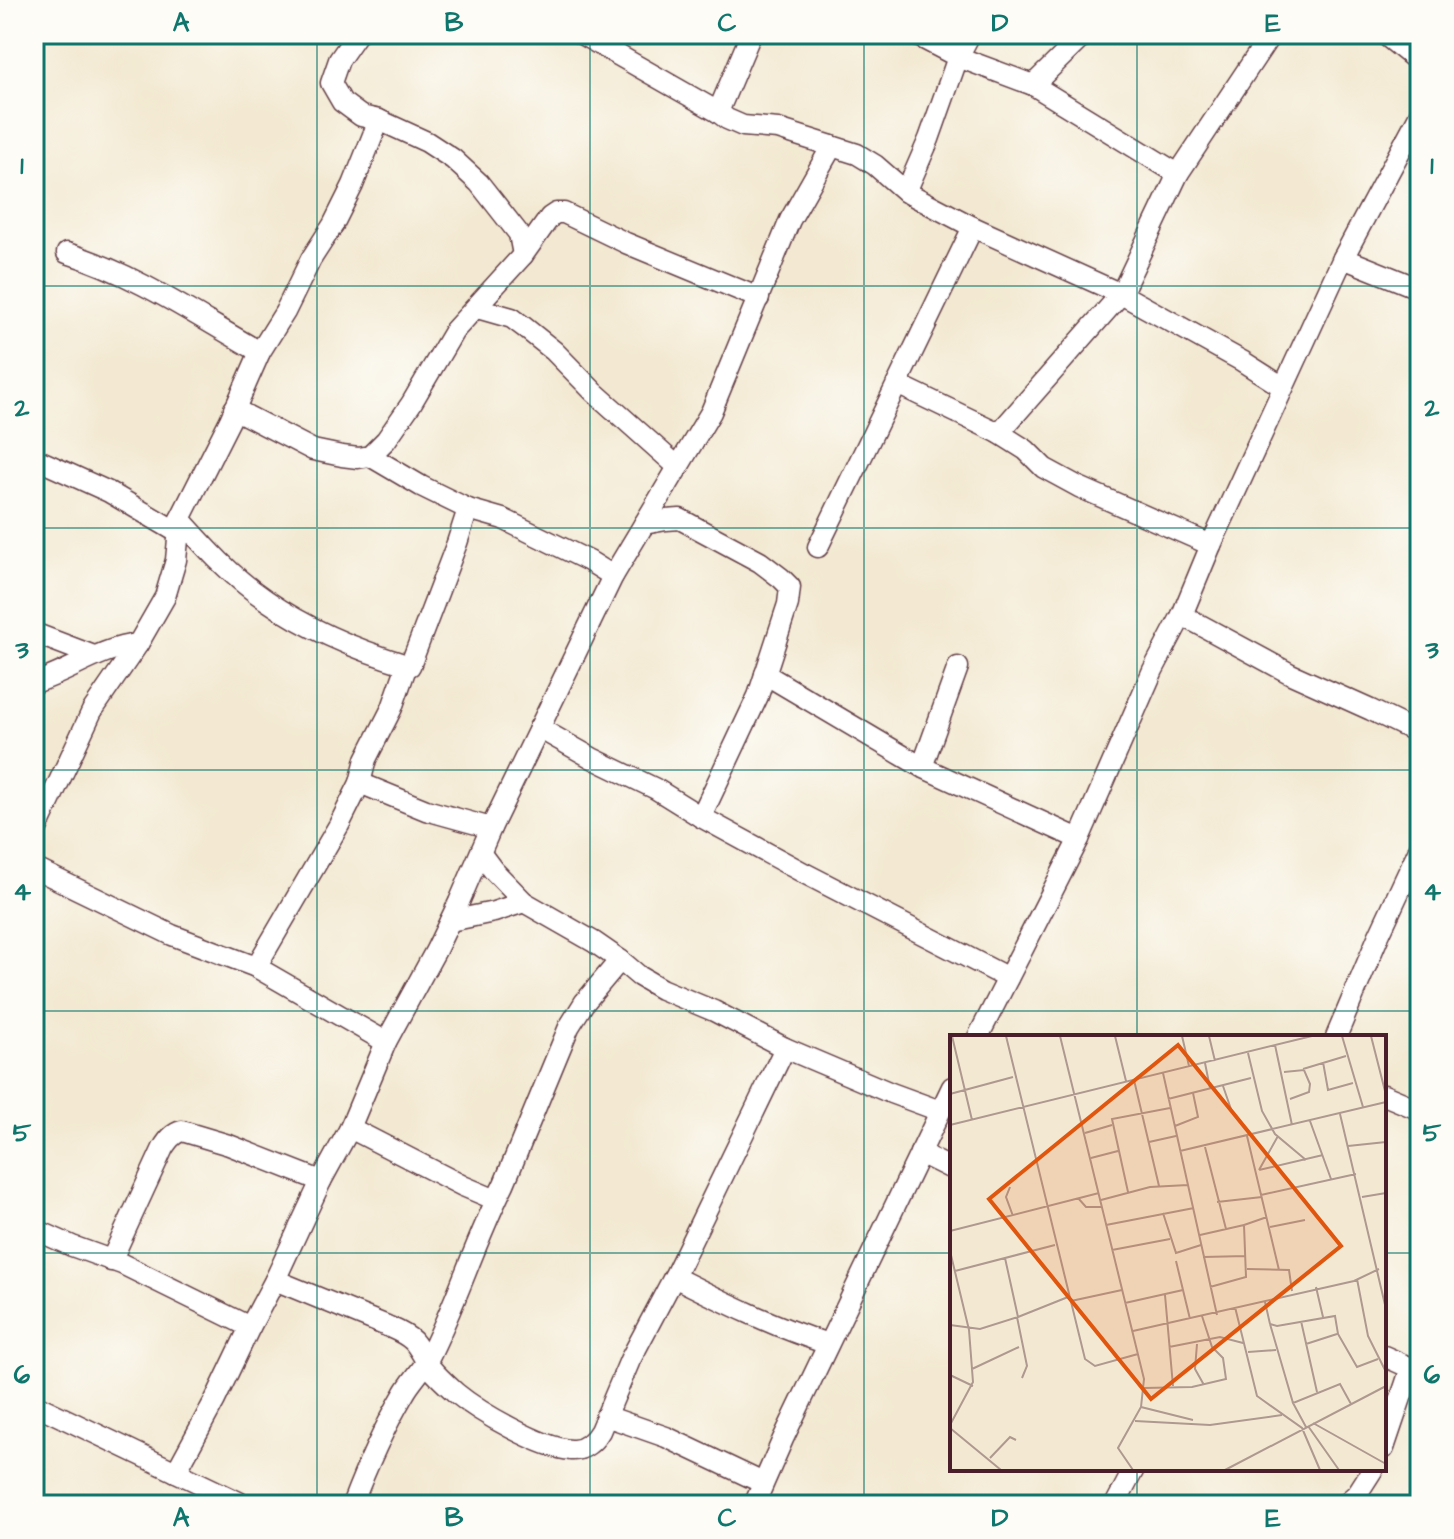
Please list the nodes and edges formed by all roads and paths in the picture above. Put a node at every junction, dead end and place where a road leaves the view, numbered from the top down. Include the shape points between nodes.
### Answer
1 (357, 34) edge
2 (581, 34) edge
3 (751, 34) edge
4 (914, 34) edge
5 (970, 34) edge
6 (1085, 34) edge
7 (1271, 34) edge
8 (1384, 34) edge
9 (958, 57) junction
10 (1420, 63) edge
11 (1033, 85) junction
12 (718, 112) junction
13 (1420, 114) edge
14 (379, 120) junction
15 (832, 146) junction
16 (1178, 174) junction
17 (906, 192) junction
18 (973, 227) junction
19 (67, 253) dead end
20 (523, 255) junction
21 (1343, 258) junction
22 (1420, 289) edge
23 (1121, 294) junction
24 (759, 298) junction
25 (477, 308) junction
26 (260, 352) junction
27 (897, 384) junction
28 (1283, 387) junction
29 (234, 409) junction
30 (999, 433) junction
31 (370, 456) junction
32 (34, 458) edge
33 (678, 467) junction
34 (468, 509) junction
35 (644, 524) junction
36 (179, 525) junction
37 (1211, 545) junction
38 (818, 547) dead end
39 (613, 576) junction
40 (1182, 615) junction
41 (34, 633) edge
42 (138, 644) junction
43 (94, 656) junction
44 (407, 665) junction
45 (958, 667) dead end
46 (765, 674) junction
47 (34, 683) edge
48 (539, 728) junction
49 (1420, 734) edge
50 (922, 767) junction
51 (360, 783) junction
52 (701, 817) junction
53 (491, 828) junction
54 (34, 835) edge
55 (1079, 839) junction
56 (1420, 847) edge
57 (481, 854) junction
58 (34, 868) edge
59 (524, 902) junction
60 (450, 921) junction
61 (620, 960) junction
62 (256, 967) junction
63 (1008, 978) junction
64 (979, 1035) edge
65 (1337, 1035) edge
66 (386, 1042) junction
67 (785, 1048) junction
68 (950, 1091) edge
69 (1386, 1096) edge
70 (1420, 1110) edge
71 (940, 1111) junction
72 (350, 1128) junction
73 (920, 1153) junction
74 (950, 1168) edge
75 (321, 1181) junction
76 (496, 1200) junction
77 (34, 1229) edge
78 (111, 1261) junction
79 (674, 1277) junction
80 (275, 1280) junction
81 (250, 1327) junction
82 (828, 1344) junction
83 (1386, 1357) edge
84 (427, 1362) junction
85 (1415, 1370) edge
86 (34, 1404) edge
87 (606, 1416) junction
88 (1386, 1443) edge
89 (1133, 1471) edge
90 (1372, 1471) edge
91 (176, 1472) junction
92 (763, 1483) junction
93 (245, 1505) edge
94 (352, 1505) edge
95 (754, 1505) edge
96 (1115, 1505) edge
97 (1344, 1505) edge

1 - 14 street via 331,83 342,102 361,116
2 - 12 street
3 - 12 street
4 - 9 street
5 - 9 street
6 - 11 street
7 - 16 street
8 - 10 street
9 - 11 street
9 - 17 street
11 - 16 street
12 - 15 street via 743,126 778,129
13 - 21 street
14 - 20 street via 427,142 471,175 519,234
14 - 26 street via 333,225
15 - 17 street via 875,165
15 - 24 street via 790,220
16 - 23 street
17 - 18 street
18 - 23 street
18 - 27 street
19 - 26 street via 118,273
20 - 24 street via 550,217 564,213
20 - 25 street
21 - 22 street
21 - 28 street
23 - 28 street
23 - 30 street
24 - 33 street via 711,412
25 - 31 street via 454,331 411,404
25 - 33 street via 524,327
26 - 29 street
27 - 30 street
27 - 38 street
28 - 37 street
29 - 31 street via 313,450
29 - 36 street
30 - 37 street via 1079,487
31 - 34 street
32 - 36 street
33 - 35 street
34 - 39 street via 503,519
34 - 44 street
35 - 39 street
35 - 46 street via 680,519 760,562 790,587
36 - 42 street via 165,597
36 - 44 street via 265,600 347,644
37 - 40 street
39 - 48 street
40 - 49 street via 1291,674
40 - 55 street
41 - 43 street
42 - 43 street
42 - 54 street via 92,711
43 - 47 street
44 - 51 street
45 - 50 street
46 - 50 street
46 - 52 street
48 - 52 street
48 - 53 street
50 - 55 street
51 - 53 street via 426,810
51 - 62 street
52 - 63 street
53 - 57 street
55 - 63 street
56 - 65 street
57 - 59 street
57 - 60 street
58 - 62 street via 172,935
59 - 60 street
59 - 61 street
60 - 66 street
61 - 67 street via 661,989
61 - 76 street via 569,1027
62 - 66 street
63 - 64 street
66 - 72 street
67 - 71 street
67 - 79 street
68 - 71 street
69 - 70 street
71 - 73 street
72 - 75 street
72 - 76 street
73 - 74 street
73 - 82 street
75 - 78 street via 229,1145 178,1132 163,1148
75 - 80 street
76 - 84 street
77 - 78 street
78 - 81 street
79 - 82 street
79 - 87 street
80 - 81 street
80 - 84 street via 399,1332 415,1343
81 - 91 street
82 - 92 street
83 - 85 street
84 - 87 street via 465,1399 549,1444 572,1450 585,1447
84 - 94 street via 404,1393
85 - 88 street
86 - 91 street
87 - 92 street via 666,1437
89 - 96 street
90 - 97 street
91 - 93 street
92 - 95 street

